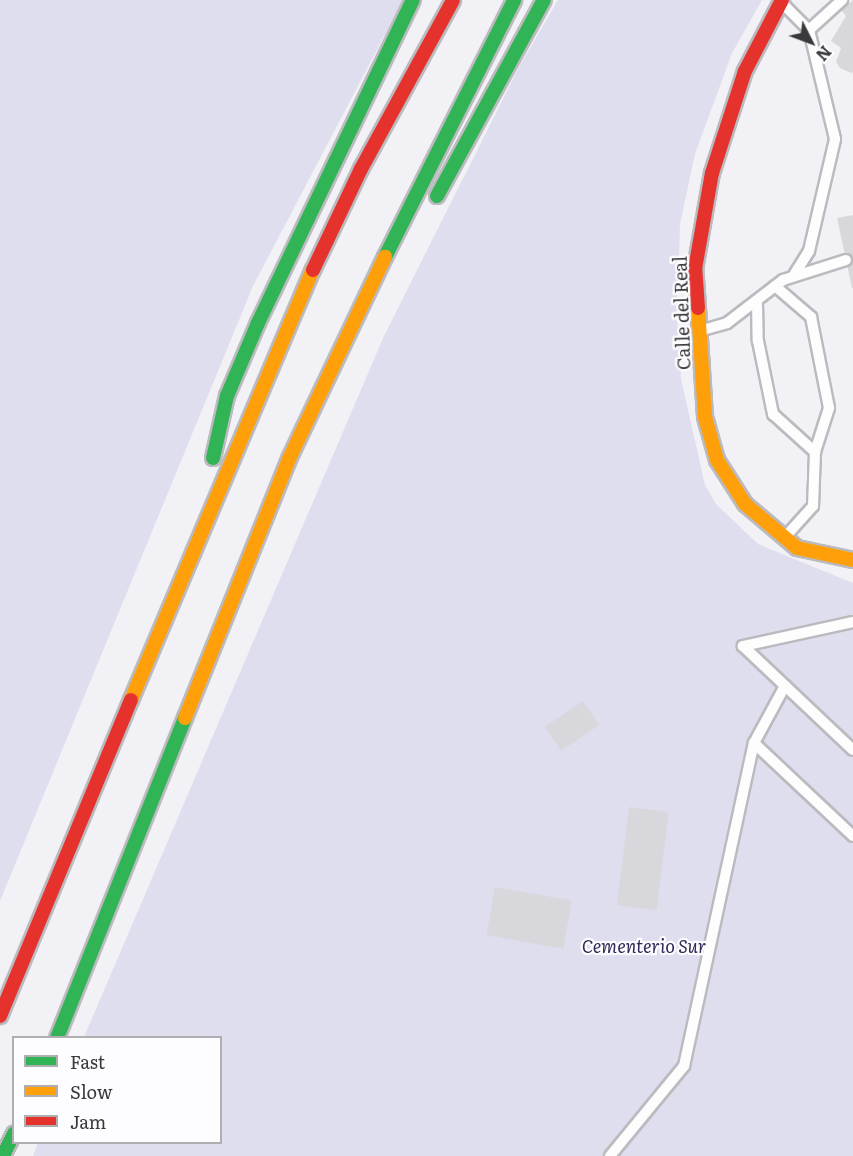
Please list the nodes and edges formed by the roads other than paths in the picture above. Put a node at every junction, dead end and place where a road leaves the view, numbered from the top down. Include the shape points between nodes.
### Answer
1 (413, 0) edge
2 (453, 0) edge
3 (514, 0) edge
4 (544, 0) edge
5 (842, 0) edge
6 (782, 1) edge
7 (809, 30) junction
8 (430, 209) dead end
9 (846, 260) dead end
10 (794, 275) junction
11 (775, 286) junction
12 (757, 302) junction
13 (698, 331) junction
14 (815, 452) junction
15 (290, 498) dead end
16 (783, 539) junction
17 (192, 547) junction
18 (853, 560) edge
19 (240, 589) junction
20 (853, 622) edge
21 (785, 686) junction
22 (754, 743) junction
23 (853, 750) edge
24 (853, 836) edge
25 (0, 1016) edge
26 (58, 1036) edge
27 (12, 1137) edge
28 (3, 1156) edge
29 (610, 1156) edge

1 - 17 main road via 328,169 227,396
2 - 17 main road via 361,169 282,336
3 - 19 main road via 441,138 288,459
4 - 8 main road
5 - 7 lane
6 - 7 lane
6 - 13 main road, Calle del Real via 745,71 712,173 695,269
7 - 10 lane via 835,140 809,251
9 - 10 lane
10 - 11 lane
11 - 12 lane
11 - 14 lane via 811,317 829,408
12 - 13 lane via 727,323
12 - 14 lane via 758,341 773,414
13 - 16 main road, Calle del Real via 705,417 717,460 745,504
14 - 16 lane via 813,506
15 - 19 main road
16 - 18 main road, Calle del Real via 797,548
17 - 25 main road
19 - 26 main road
20 - 21 lane via 743,646
21 - 22 lane
21 - 23 lane
22 - 24 lane
22 - 29 lane via 684,1066
27 - 28 main road

